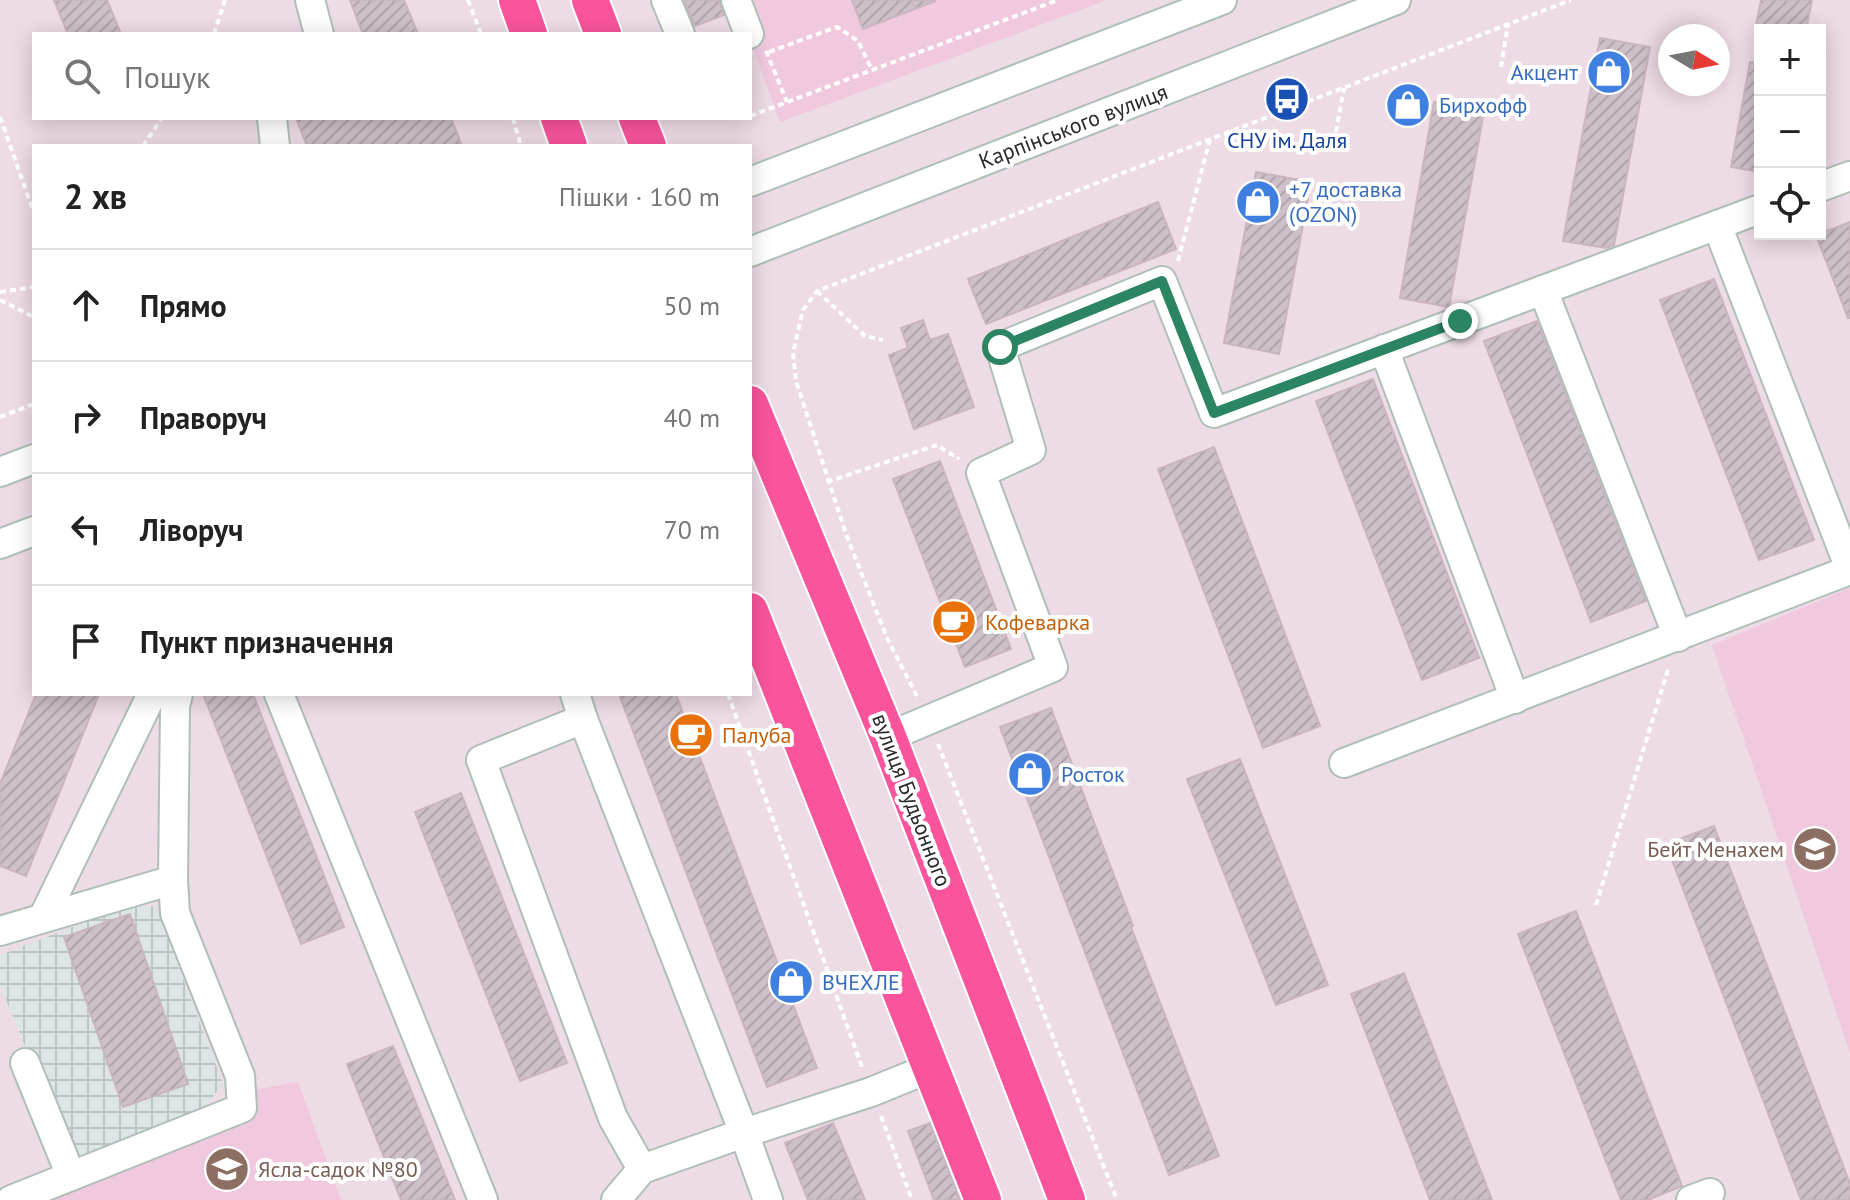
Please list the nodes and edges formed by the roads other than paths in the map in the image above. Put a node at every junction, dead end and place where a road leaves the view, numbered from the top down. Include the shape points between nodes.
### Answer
1 (310, 0) edge
2 (517, 0) edge
3 (590, 0) edge
4 (651, 0) edge
5 (666, 0) edge
6 (736, 0) edge
7 (1222, 0) edge
8 (1396, 0) edge
9 (318, 32) edge
10 (528, 32) edge
11 (602, 32) edge
12 (661, 32) edge
13 (679, 32) edge
14 (749, 32) edge
15 (272, 120) edge
16 (560, 120) edge
17 (638, 120) edge
18 (275, 144) edge
19 (568, 144) edge
20 (647, 144) edge
21 (1850, 176) edge
22 (752, 181) edge
23 (1826, 185) edge
24 (1754, 211) edge
25 (1717, 225) junction
26 (752, 251) edge
27 (1543, 290) junction
28 (1384, 349) junction
29 (752, 409) edge
30 (32, 460) edge
31 (0, 472) edge
32 (32, 532) edge
33 (0, 544) edge
34 (1850, 570) edge
35 (752, 616) edge
36 (1678, 637) junction
37 (151, 696) edge
38 (178, 696) edge
39 (280, 696) edge
40 (1515, 699) junction
41 (579, 706) edge
42 (888, 737) junction
43 (1344, 763) dead end
44 (173, 880) junction
45 (43, 918) junction
46 (0, 931) edge
47 (25, 1063) dead end
48 (930, 1068) junction
49 (744, 1133) junction
50 (642, 1169) junction
51 (71, 1176) junction
52 (11, 1200) edge
53 (483, 1200) edge
54 (616, 1200) edge
55 (768, 1200) edge
56 (983, 1200) edge
57 (1067, 1200) edge

1 - 9 street
2 - 10 main road
3 - 11 main road
4 - 12 street
5 - 13 street
6 - 14 street
7 - 22 street
8 - 26 street, Карпінського вулиця
15 - 18 street
16 - 19 main road
17 - 20 main road
21 - 23 street
24 - 25 street
25 - 27 street
25 - 34 street
27 - 28 street
27 - 36 street
28 - 40 street
28 - 42 street via 1214,413 1162,281 1000,347 1031,450 981,473 1053,667
29 - 42 main road, вулиця Будьонного
30 - 31 street
32 - 33 street
34 - 36 street
35 - 48 main road
36 - 40 street
37 - 45 street
38 - 44 street
39 - 53 street
40 - 43 street
41 - 49 street
41 - 50 street via 481,760 613,1118
42 - 57 main road, вулиця Будьонного
44 - 45 street
44 - 51 street via 175,913 240,1076 242,1108
45 - 46 street
47 - 51 street
48 - 49 street
48 - 56 main road
49 - 50 street
49 - 55 street
50 - 54 street
51 - 52 street

